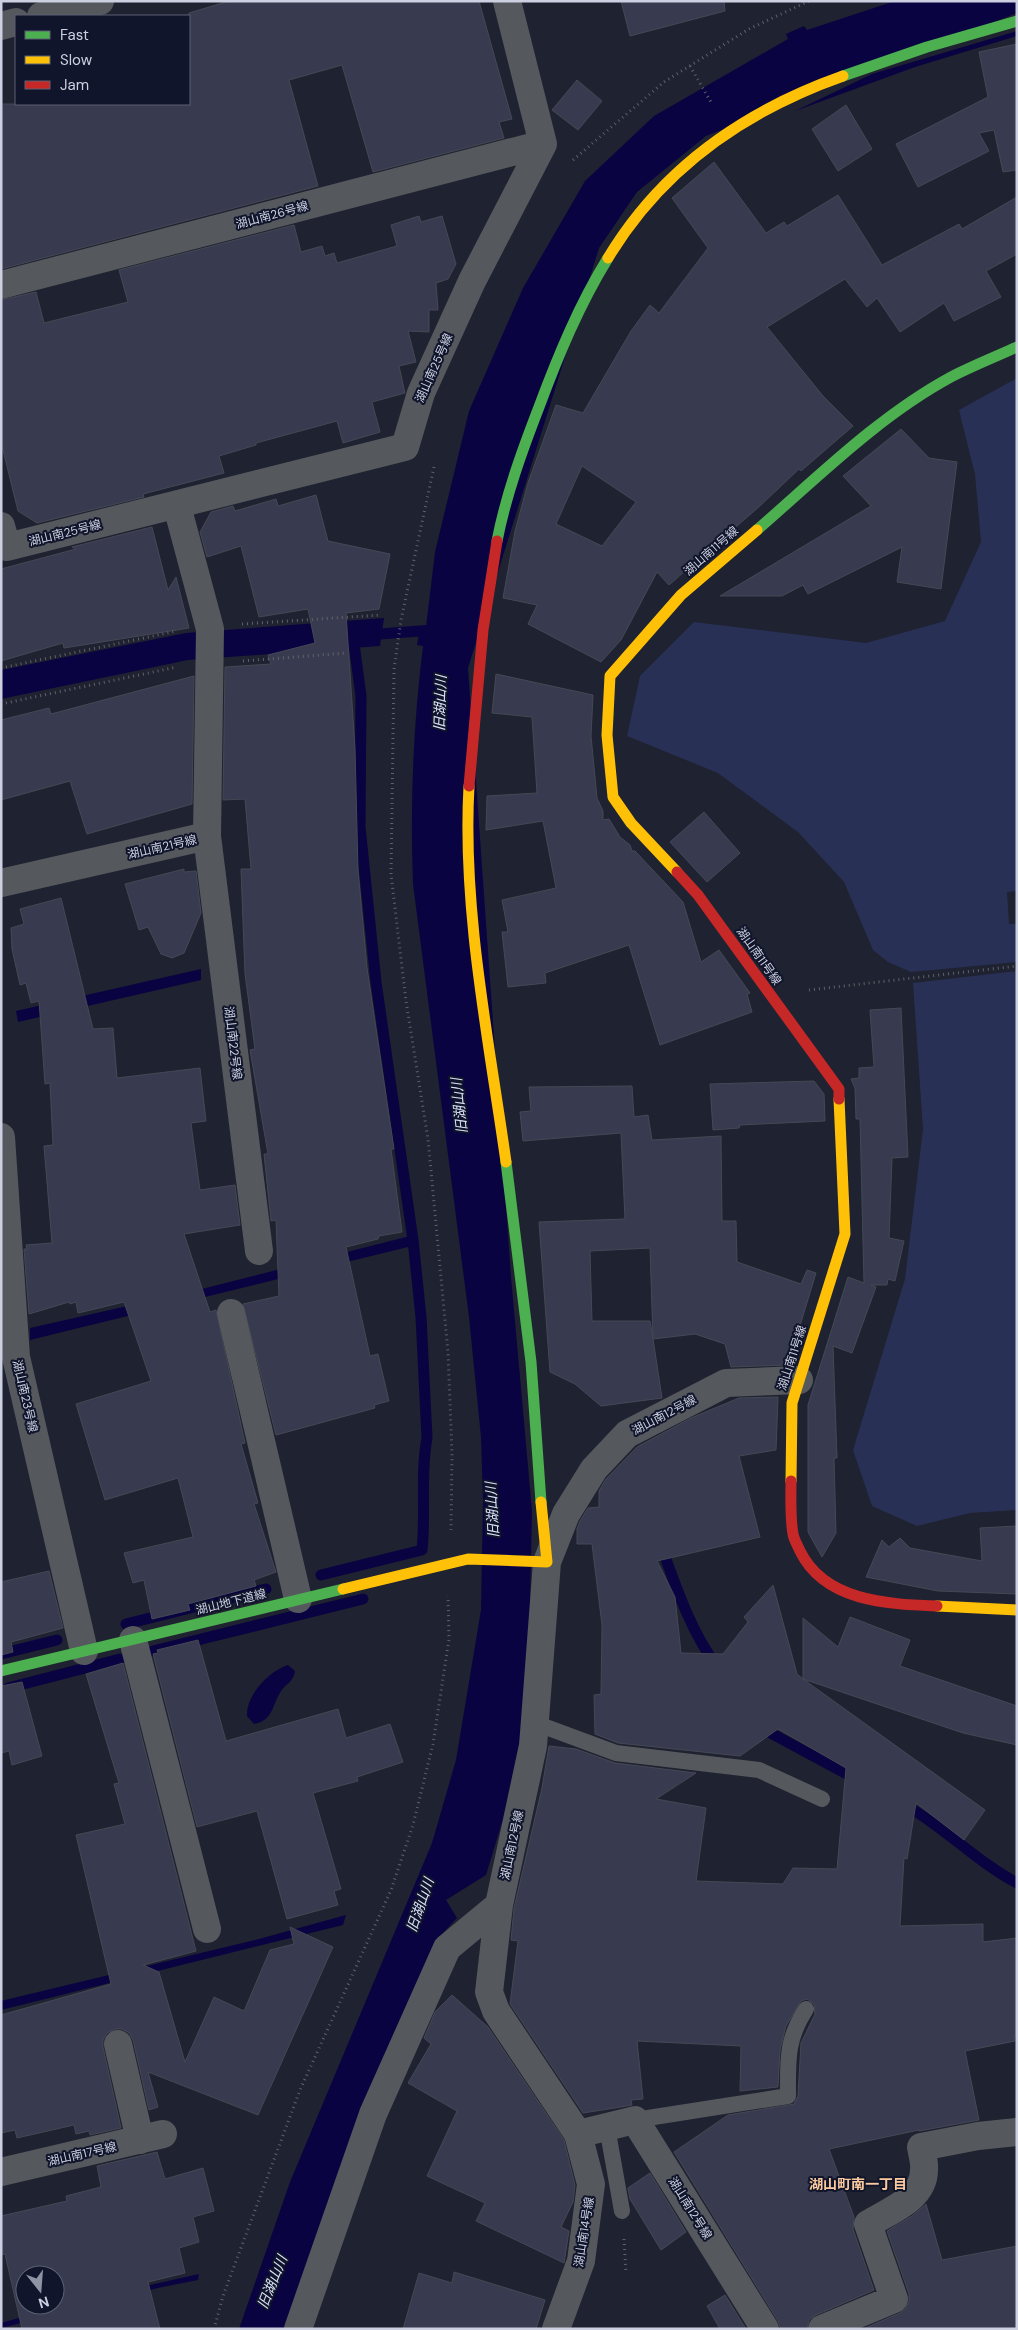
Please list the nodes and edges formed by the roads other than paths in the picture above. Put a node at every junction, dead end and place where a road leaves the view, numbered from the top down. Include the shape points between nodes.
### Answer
1 (100, 1) edge
2 (507, 1) edge
3 (45, 15) edge
4 (1017, 20) edge
5 (15, 22) edge
6 (1, 26) edge
7 (542, 144) junction
8 (1, 286) edge
9 (1017, 347) edge
10 (177, 506) junction
11 (1, 526) edge
12 (208, 836) junction
13 (1, 883) edge
14 (1, 1137) edge
15 (259, 1250) dead end
16 (231, 1313) dead end
17 (798, 1380) junction
18 (538, 1561) junction
19 (298, 1599) junction
20 (1017, 1610) edge
21 (133, 1640) junction
22 (84, 1651) junction
23 (1, 1671) edge
24 (535, 1723) junction
25 (822, 1799) dead end
26 (499, 1905) junction
27 (207, 1929) dead end
28 (806, 2009) dead end
29 (118, 2044) dead end
30 (635, 2120) junction
31 (607, 2127) junction
32 (1017, 2132) edge
33 (578, 2134) junction
34 (1, 2172) edge
35 (622, 2210) road end
36 (298, 2329) edge
37 (556, 2329) edge
38 (765, 2329) edge
39 (822, 2329) edge

1 - 3 street
2 - 7 street
4 - 18 street via 871,66 786,100 728,131 678,170 646,202 599,272 561,348 518,461 503,512 486,606 470,763 469,860 535,1412 541,1519
5 - 6 street
7 - 8 street, 湖山南26号線
7 - 10 street, 湖山南25号線 via 472,281 424,386 405,447
9 - 17 street, 湖山南11号線 via 951,377 862,439 681,595 610,676 607,735 613,797 631,823 698,895 839,1089 845,1234
10 - 11 street, 湖山南25号線 via 6,547
10 - 12 street, 湖山南21号線 via 210,629
12 - 13 street, 湖山南21号線
12 - 15 street, 湖山南22号線
14 - 22 street, 湖山南23号線 via 16,1357
16 - 19 street
17 - 18 street, 湖山南12号線 via 726,1383 627,1434 594,1469
17 - 20 street, 湖山南11号線 via 792,1403 791,1504 794,1536 805,1561 820,1579 843,1593 904,1605
18 - 19 street, 湖山地下道線 via 468,1559
18 - 24 street, 湖山南12号線
19 - 21 street, 湖山地下道線
21 - 22 street, 湖山地下道線
21 - 27 street
22 - 23 street, 湖山地下道線
24 - 25 lane via 616,1753 759,1770
24 - 26 street, 湖山南12号線 via 533,1746
26 - 33 street, 湖山南12号線 via 488,1992 491,2002
26 - 36 street via 447,1948 373,2114
28 - 30 lane via 794,2028 788,2057 788,2096
29 - 34 street, 湖山南17号線 via 151,2137
30 - 31 street
30 - 38 street, 湖山南12号線
31 - 33 street
31 - 35 lane
32 - 39 street via 921,2147 924,2170 921,2187 913,2196 868,2224 894,2300
33 - 37 street, 湖山南14号線 via 591,2184 581,2261

